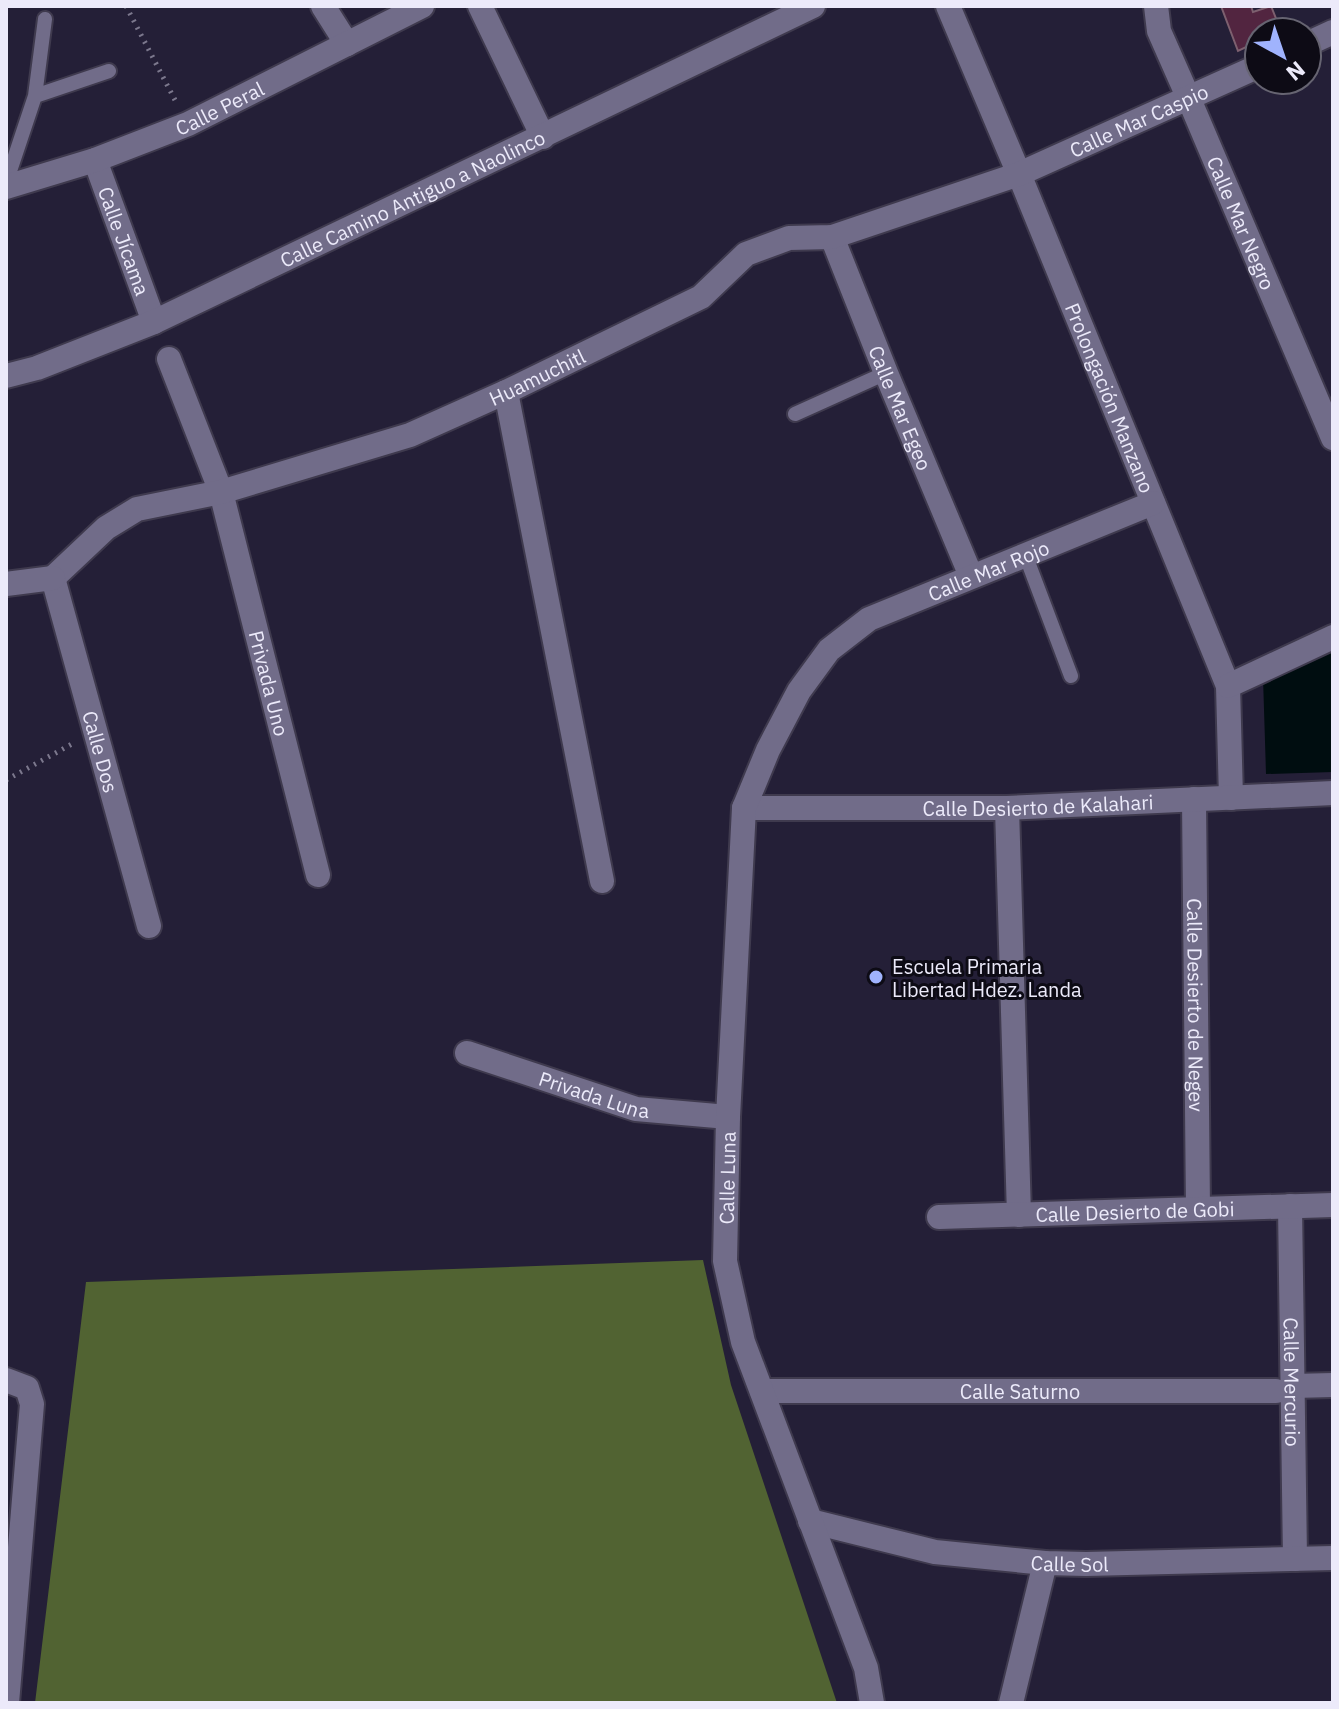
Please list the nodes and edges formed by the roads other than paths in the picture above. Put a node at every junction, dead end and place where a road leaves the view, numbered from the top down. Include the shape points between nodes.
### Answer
1 (323, 6) edge
2 (422, 6) edge
3 (480, 6) edge
4 (813, 6) edge
5 (948, 6) edge
6 (1156, 6) edge
7 (45, 19) dead end
8 (347, 44) junction
9 (109, 71) dead end
10 (1243, 74) edge
11 (35, 96) junction
12 (1189, 99) junction
13 (543, 137) junction
14 (95, 160) junction
15 (1019, 174) junction
16 (6, 185) edge
17 (832, 237) junction
18 (154, 322) junction
19 (169, 359) dead end
20 (886, 373) junction
21 (6, 376) edge
22 (506, 392) junction
23 (795, 414) dead end
24 (1333, 438) edge
25 (221, 492) junction
26 (1153, 503) junction
27 (1025, 554) junction
28 (971, 576) junction
29 (53, 578) junction
30 (6, 584) edge
31 (1333, 637) edge
32 (829, 650) joint
33 (1071, 676) dead end
34 (1228, 686) junction
35 (1333, 793) edge
36 (1231, 798) junction
37 (1194, 799) junction
38 (744, 808) junction
39 (1007, 808) junction
40 (318, 875) dead end
41 (602, 881) dead end
42 (149, 926) dead end
43 (467, 1053) dead end
44 (728, 1117) junction
45 (1333, 1205) edge
46 (1290, 1206) junction
47 (1198, 1209) junction
48 (1019, 1215) junction
49 (939, 1217) dead end
50 (16, 1384) edge
51 (1333, 1385) edge
52 (1284, 1389) junction
53 (762, 1391) junction
54 (810, 1521) junction
55 (1333, 1558) edge
56 (1295, 1559) junction
57 (1045, 1563) junction
58 (12, 1565) edge
59 (7, 1703) edge
60 (872, 1703) edge
61 (1011, 1703) edge

1 - 8 street
2 - 8 street, Calle Peral
3 - 13 street
4 - 13 street, Calle Camino Antiguo a Naolinco
5 - 15 street, Prolongación Manzano
6 - 12 street, Calle Mar Negro via 1159,31
7 - 11 lane
8 - 14 street, Calle Peral via 188,124
9 - 11 lane
10 - 12 street, Calle Mar Caspio
11 - 16 lane
12 - 15 street, Calle Mar Caspio
12 - 24 street, Calle Mar Negro
13 - 18 street, Calle Camino Antiguo a Naolinco
14 - 16 street, Calle Peral
14 - 18 street, Calle Jícama
15 - 17 street, Huamuchitl
15 - 26 street, Prolongación Manzano
17 - 20 street, Calle Mar Egeo
17 - 22 street, Huamuchitl via 789,238 746,254 701,297
18 - 21 street, Calle Camino Antiguo a Naolinco
19 - 25 street
20 - 23 lane
20 - 28 street, Calle Mar Egeo
22 - 25 street, Huamuchitl via 410,435
22 - 41 street
25 - 29 street, Huamuchitl via 137,509 106,528
25 - 40 street, Privada Uno
26 - 27 street, Calle Mar Rojo
26 - 34 street, Prolongación Manzano
27 - 28 street, Calle Mar Rojo
27 - 33 lane
28 - 32 street, Calle Mar Rojo via 869,619
29 - 30 street
29 - 42 street, Calle Dos
31 - 34 street
32 - 38 street, Calle Luna via 799,691
34 - 36 street, Prolongación Manzano
35 - 36 street, Calle Desierto de Kalahari
36 - 37 street, Calle Desierto de Kalahari
37 - 39 street, Calle Desierto de Kalahari
37 - 47 street, Calle Desierto de Negev
38 - 39 street, Calle Desierto de Kalahari
38 - 44 street, Calle Luna
39 - 48 street
43 - 44 street, Privada Luna via 636,1109
44 - 53 street, Calle Luna via 725,1261 743,1342
45 - 46 street, Calle Desierto de Gobi
46 - 47 street, Calle Desierto de Gobi
46 - 52 street, Calle Mercurio
47 - 48 street, Calle Desierto de Gobi
48 - 49 street, Calle Desierto de Gobi
50 - 58 street via 32,1404
51 - 52 street, Calle Saturno
52 - 53 street, Calle Saturno
52 - 56 street, Calle Mercurio
53 - 54 street, Calle Luna
54 - 57 street, Calle Sol via 935,1552
54 - 60 street, Calle Luna via 866,1668
55 - 56 street, Calle Sol
56 - 57 street, Calle Sol
57 - 61 street
58 - 59 street

